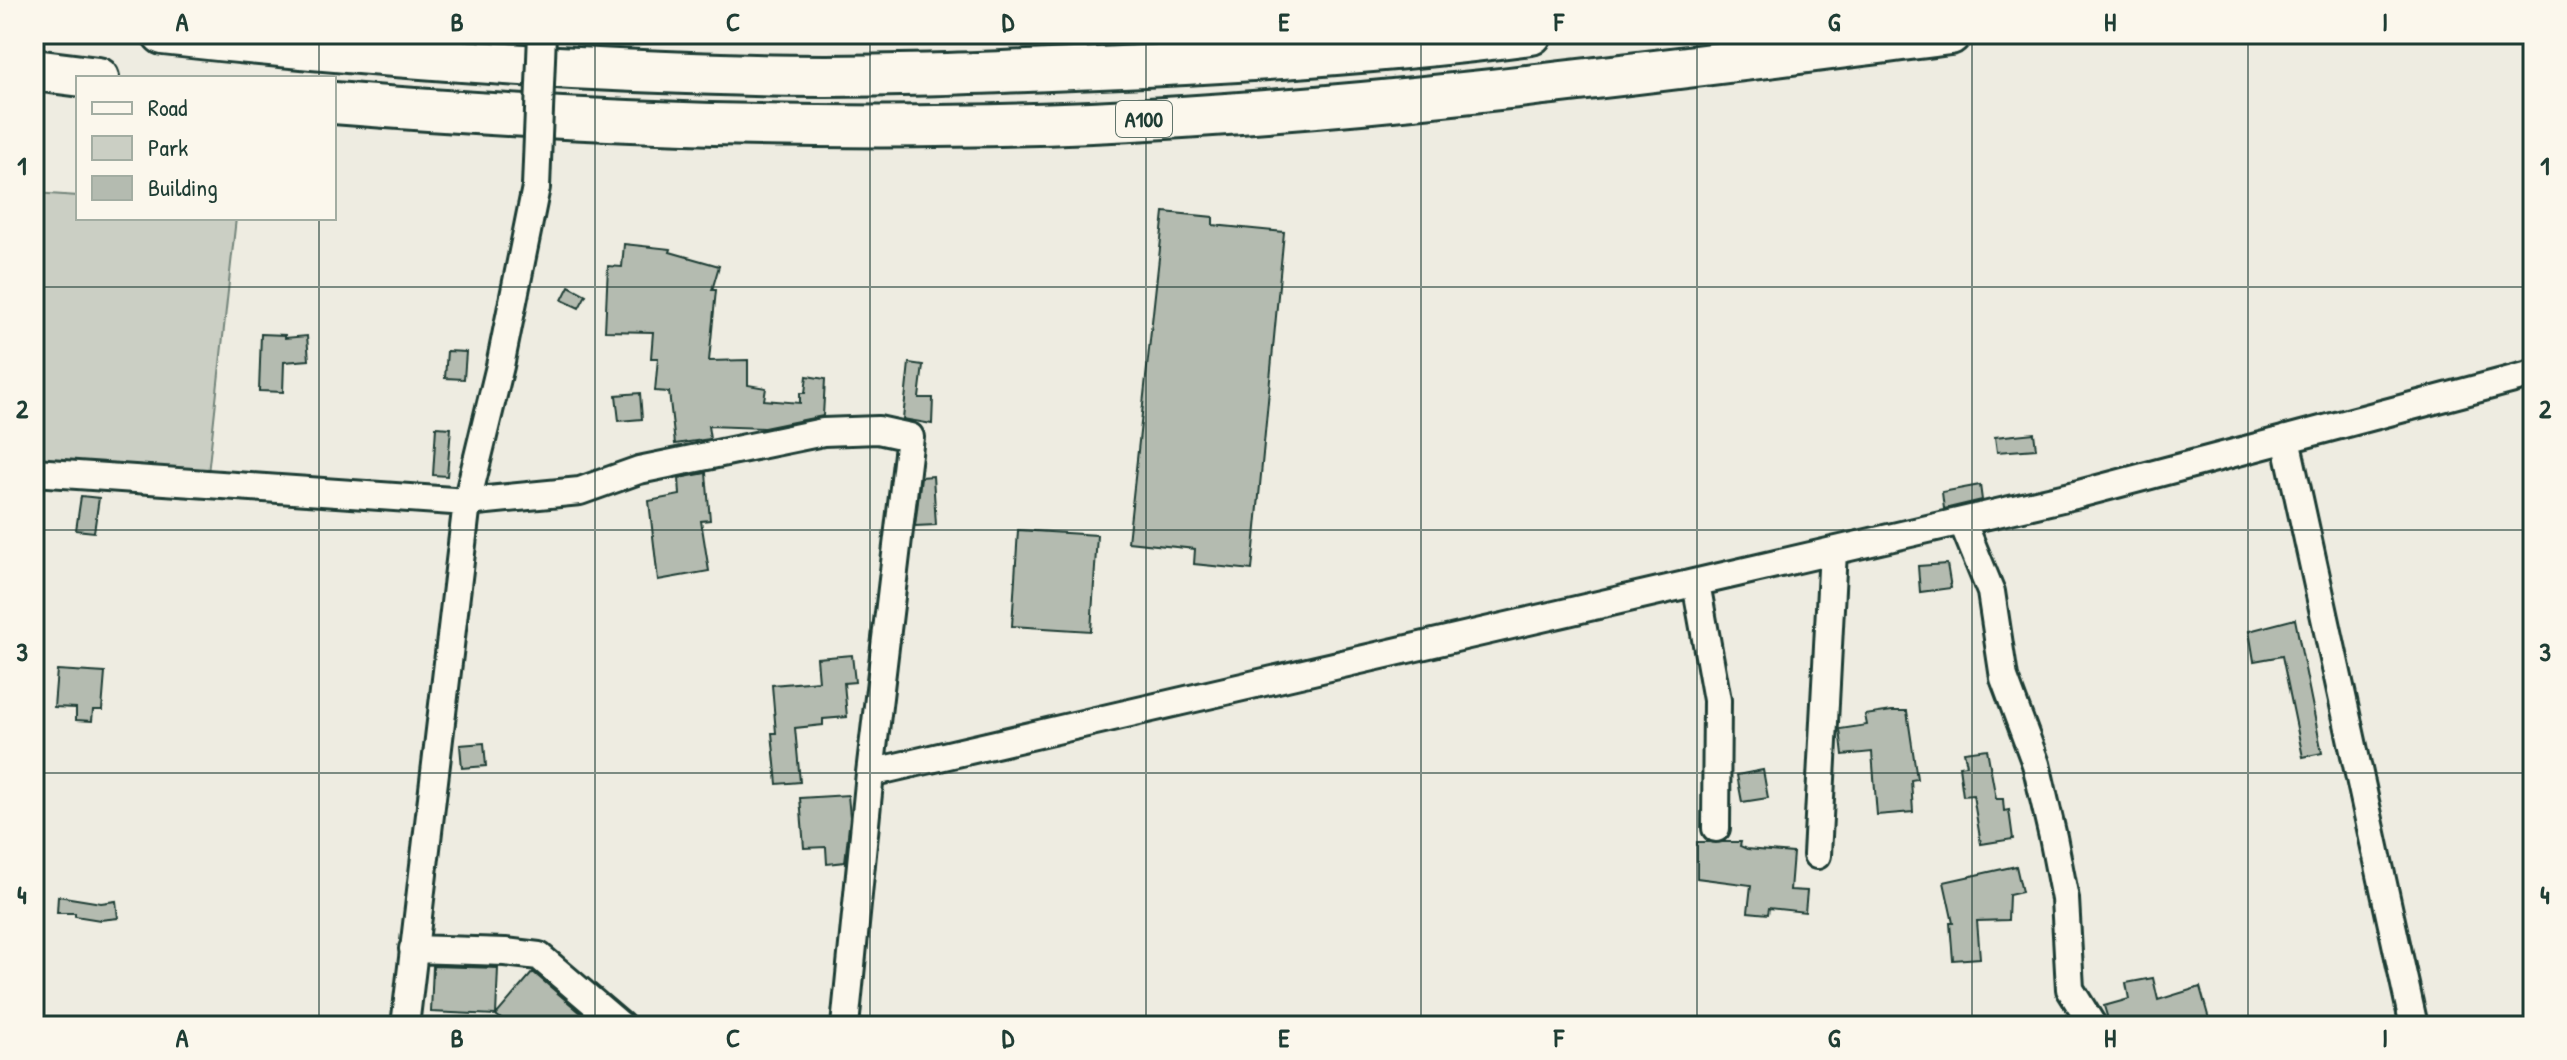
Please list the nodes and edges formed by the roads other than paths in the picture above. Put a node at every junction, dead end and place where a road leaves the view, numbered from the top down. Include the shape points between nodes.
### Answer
1 (163, 34) edge
2 (542, 34) edge
3 (1531, 34) edge
4 (1950, 34) edge
5 (34, 70) edge
6 (82, 76) edge
7 (336, 103) edge
8 (2533, 374) edge
9 (2286, 439) junction
10 (34, 472) edge
11 (467, 502) junction
12 (1962, 521) junction
13 (1833, 551) junction
14 (1696, 583) junction
15 (870, 773) junction
16 (1716, 828) dead end
17 (1817, 855) dead end
18 (413, 949) junction
19 (405, 1026) edge
20 (621, 1026) edge
21 (845, 1026) edge
22 (2093, 1026) edge
23 (2414, 1026) edge

1 - 3 highway, A100 / A100 via 581,69 865,75 1195,64
2 - 11 street, bridge via 536,187
4 - 7 highway, A100 via 1380,102 1093,122 637,123
5 - 6 highway
8 - 9 street
9 - 12 street
9 - 23 street
10 - 11 street
11 - 15 street via 580,491 639,470 823,432 878,430 910,437
11 - 18 street
12 - 13 street
12 - 22 street via 1991,592 2004,678 2036,764 2050,823 2065,899 2070,989
13 - 14 street
13 - 17 street
14 - 15 street
14 - 16 street via 1717,700
15 - 21 street
18 - 19 street
18 - 20 street via 539,956

